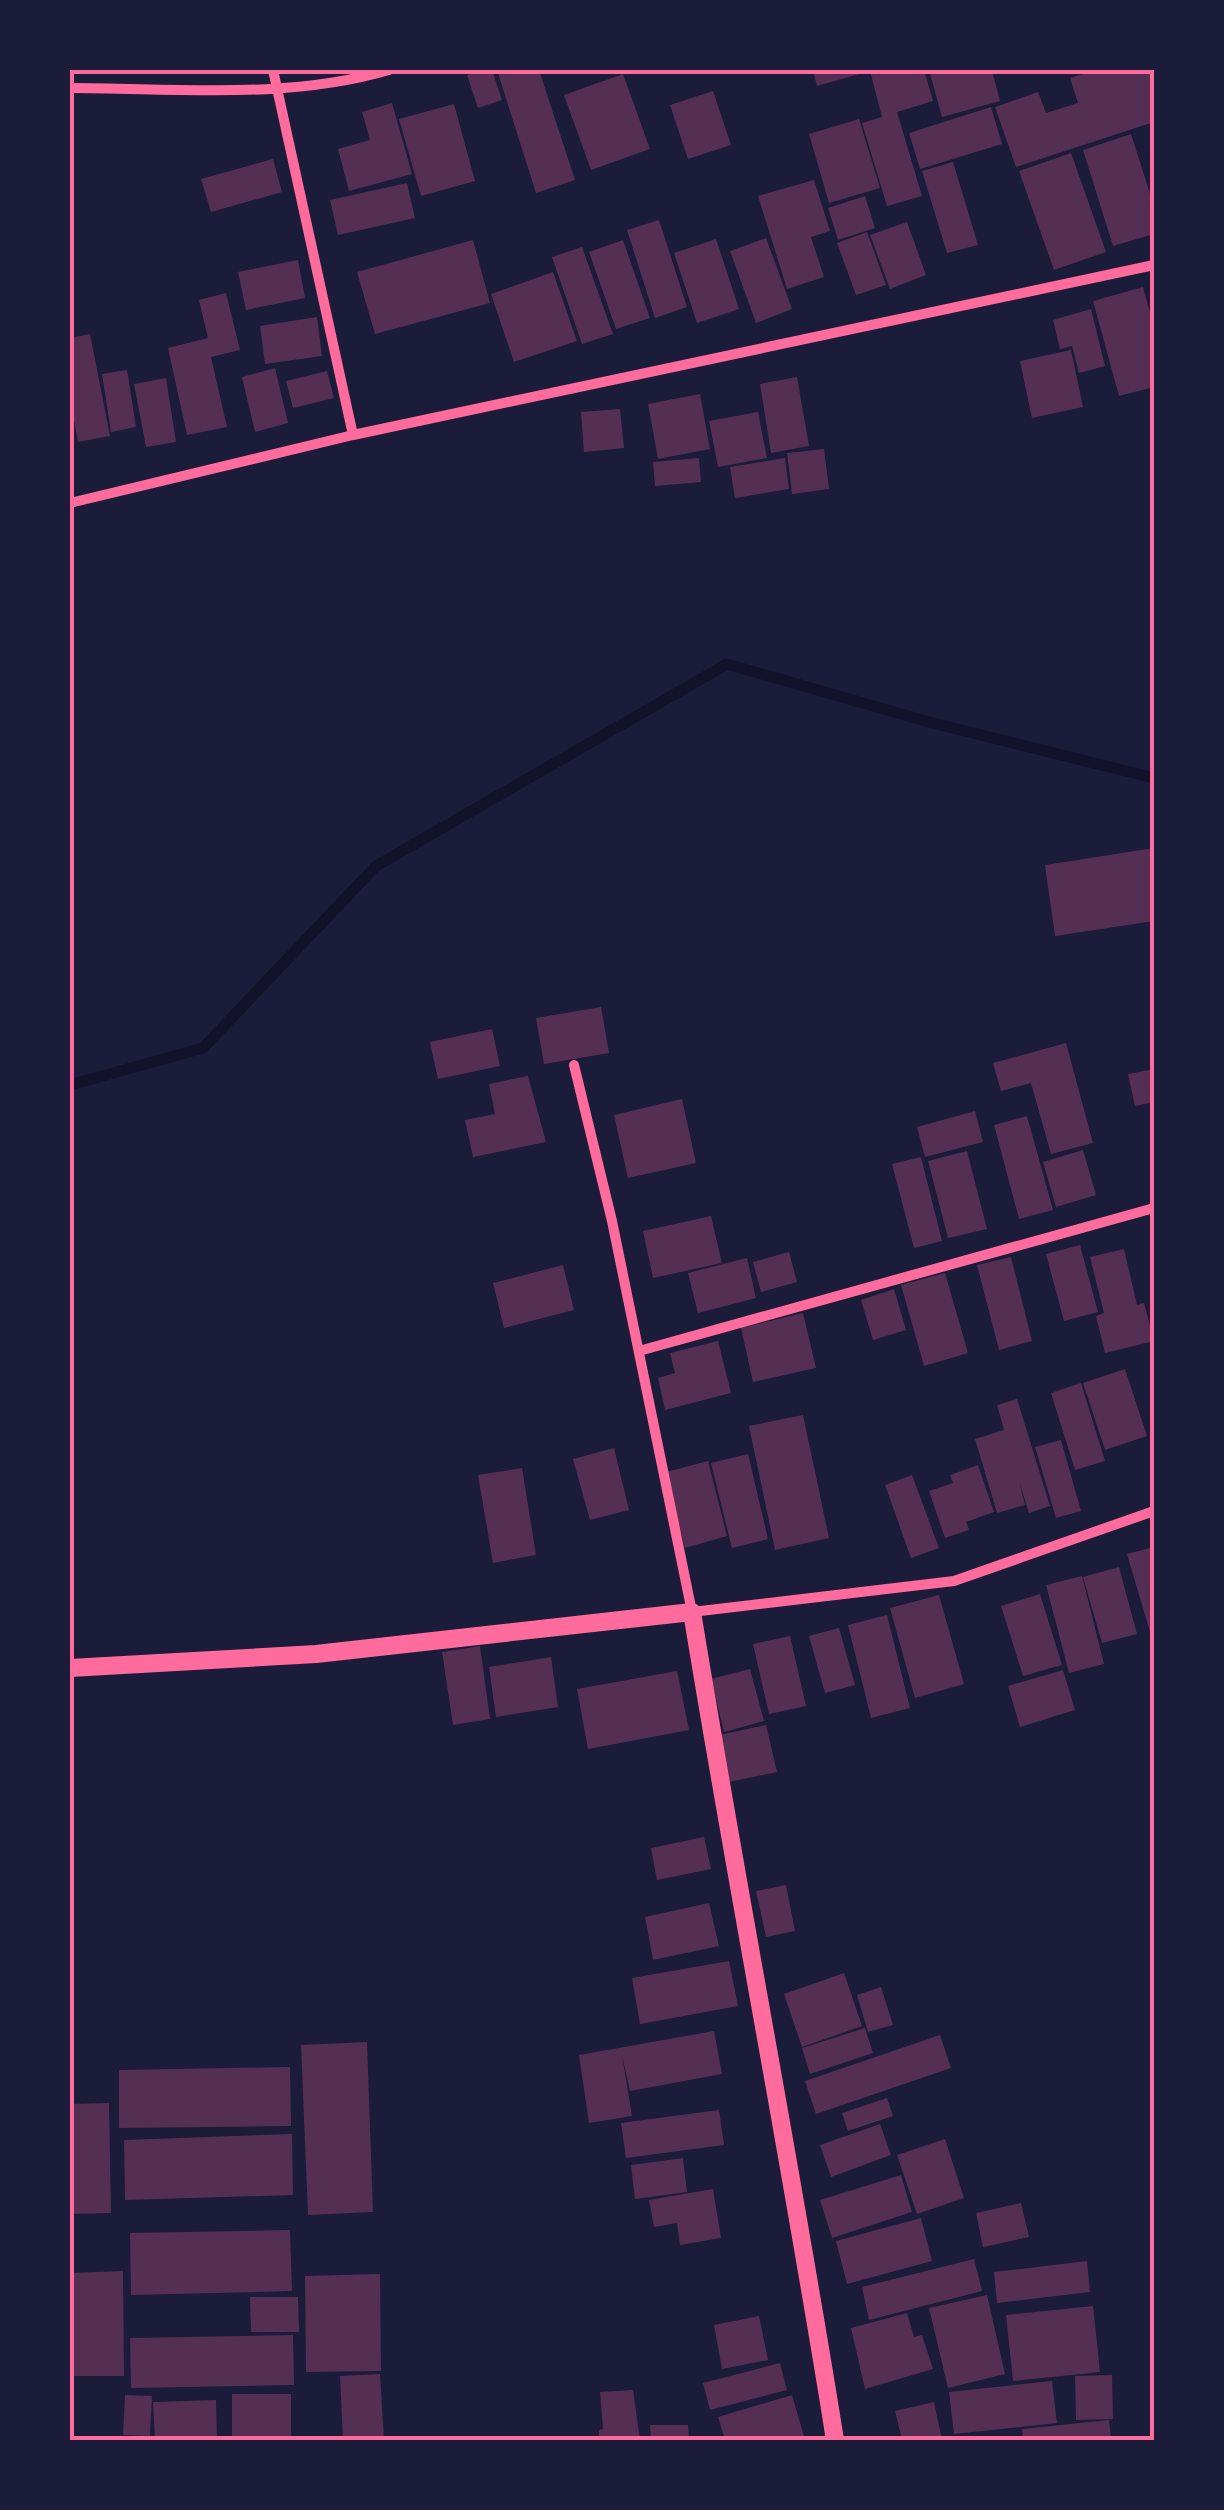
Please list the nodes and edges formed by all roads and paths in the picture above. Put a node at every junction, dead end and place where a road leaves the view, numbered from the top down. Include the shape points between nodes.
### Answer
1 (273, 70) edge
2 (389, 70) edge
3 (70, 88) edge
4 (277, 89) junction
5 (1154, 265) edge
6 (353, 435) junction
7 (70, 503) edge
8 (574, 1066) dead end
9 (1154, 1208) edge
10 (639, 1351) junction
11 (1154, 1511) edge
12 (692, 1612) junction
13 (70, 1668) edge
14 (835, 2440) edge

1 - 4 street
2 - 4 street
3 - 4 street
4 - 6 street
5 - 6 street
6 - 7 street
8 - 10 street
9 - 10 street
10 - 12 street
11 - 12 street via 954,1581
12 - 13 street via 316,1654
12 - 14 street

